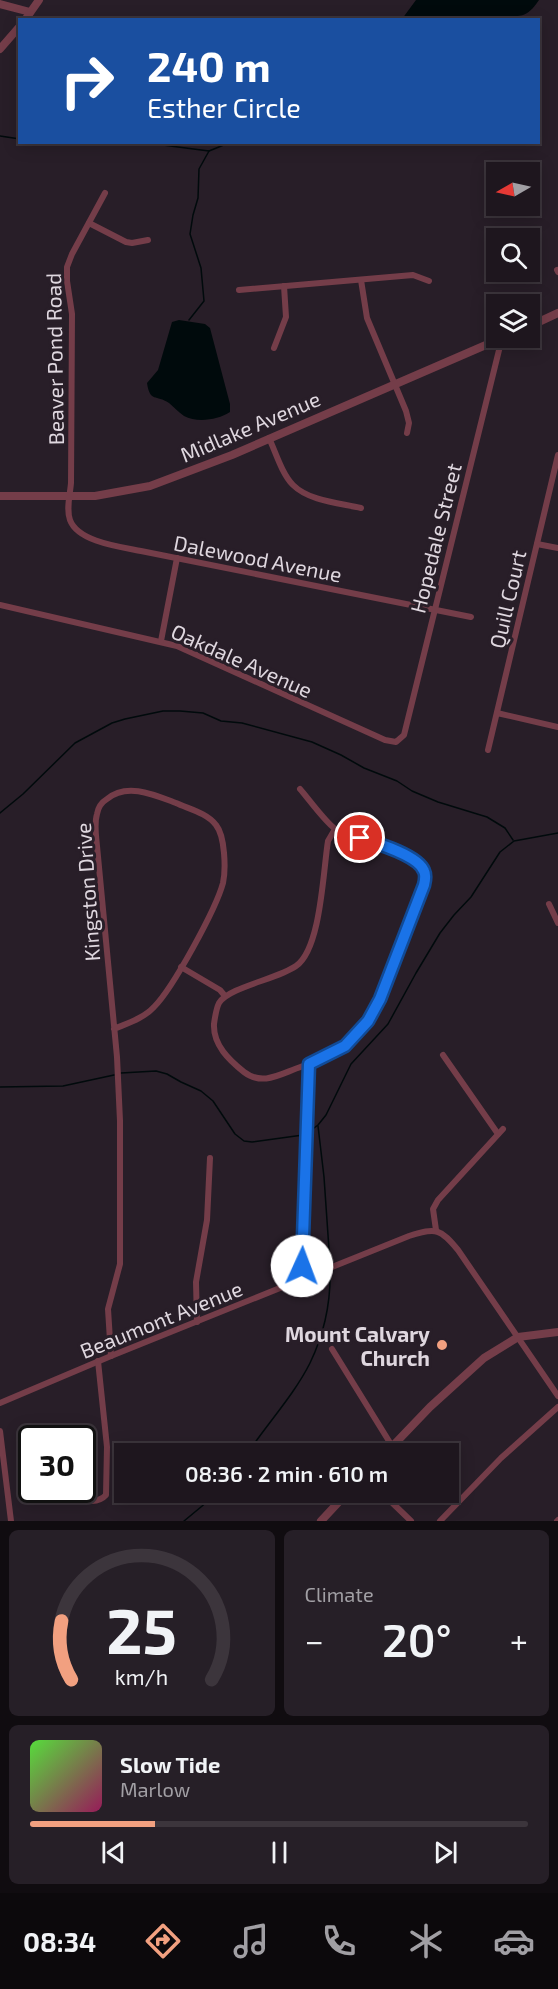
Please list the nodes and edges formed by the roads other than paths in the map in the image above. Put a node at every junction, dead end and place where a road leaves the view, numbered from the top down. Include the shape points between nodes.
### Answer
1 (39, 0) edge
2 (0, 4) edge
3 (28, 16) edge
4 (18, 28) edge
5 (0, 49) edge
6 (105, 193) dead end
7 (89, 223) junction
8 (148, 240) dead end
9 (361, 280) junction
10 (429, 281) dead end
11 (284, 286) junction
12 (239, 290) dead end
13 (558, 314) edge
14 (540, 322) edge
15 (486, 345) edge
16 (274, 348) dead end
17 (500, 348) edge
18 (394, 384) junction
19 (407, 433) dead end
20 (270, 438) junction
21 (558, 455) edge
22 (0, 496) edge
23 (70, 497) junction
24 (361, 508) dead end
25 (537, 544) junction
26 (558, 548) edge
27 (177, 558) junction
28 (0, 605) edge
29 (435, 609) junction
30 (471, 617) dead end
31 (161, 641) junction
32 (497, 713) junction
33 (558, 727) edge
34 (396, 742) joint
35 (488, 750) dead end
36 (300, 789) dead end
37 (335, 830) junction
38 (549, 904) dead end
39 (558, 923) edge
40 (181, 967) junction
41 (225, 996) junction
42 (114, 1029) junction
43 (443, 1055) dead end
44 (309, 1064) junction
45 (210, 1158) dead end
46 (436, 1230) junction
47 (304, 1279) junction
48 (197, 1322) junction
49 (558, 1332) edge
50 (518, 1337) junction
51 (332, 1349) dead end
52 (111, 1356) junction
53 (98, 1361) junction
54 (558, 1396) edge
55 (0, 1403) edge
56 (558, 1407) edge
57 (0, 1431) edge
58 (390, 1443) edge
59 (395, 1443) edge
60 (96, 1500) edge
61 (338, 1503) edge
62 (392, 1503) edge
63 (11, 1521) edge
64 (321, 1521) edge
65 (411, 1521) edge
66 (440, 1521) edge

1 - 3 street
2 - 3 street
4 - 5 street
6 - 7 street, Beaver Pond Road
7 - 8 street via 126,242
7 - 23 street, Beaver Pond Road via 72,254 67,275 72,314
9 - 10 street via 413,275
9 - 11 street
9 - 18 street via 367,318
11 - 12 street
11 - 16 street via 286,317
13 - 14 street
15 - 18 street, Midlake Avenue
17 - 29 street, Hopedale Street
18 - 19 street via 408,418
18 - 20 street, Midlake Avenue
20 - 23 street, Midlake Avenue via 150,486 111,495
20 - 24 street via 291,482 301,492
21 - 25 street, Quill Court
22 - 23 street, Midlake Avenue
23 - 27 street, Dalewood Avenue via 70,519 81,533 99,542
25 - 26 street
25 - 32 street, Quill Court
27 - 29 street, Dalewood Avenue
27 - 31 street
28 - 31 street, Oakdale Avenue
29 - 30 street, Dalewood Avenue
29 - 34 street, Hopedale Street via 404,735
31 - 34 street, Oakdale Avenue
32 - 33 street
32 - 35 street, Quill Court
36 - 37 street
37 - 41 street via 328,841 316,928 306,956 282,974
37 - 44 street via 395,850 414,860 425,877 380,999 368,1021 345,1046
38 - 39 street
40 - 41 street
40 - 42 street, Kingston Drive via 149,1012
40 - 42 street, Kingston Drive via 222,884 224,862 219,830 209,818 171,801 135,790 119,792 103,802 96,823
41 - 44 street via 216,1010 215,1036 220,1048 243,1071 265,1079
42 - 52 street, Kingston Drive via 121,1238 117,1277 108,1309
43 - 46 street via 500,1132 438,1200 433,1209
44 - 47 street via 301,1261
45 - 48 street via 207,1220 196,1282
46 - 47 street, Beaumont Avenue via 409,1236
46 - 50 street via 446,1235 458,1250
47 - 48 street, Beaumont Avenue
48 - 52 street, Beaumont Avenue
49 - 50 street
50 - 54 street
50 - 59 street via 484,1358
51 - 58 street
52 - 53 street, Beaumont Avenue
53 - 55 street, Beaumont Avenue
53 - 60 street via 107,1447 106,1495
56 - 66 street
57 - 63 street
61 - 64 street
62 - 65 street

